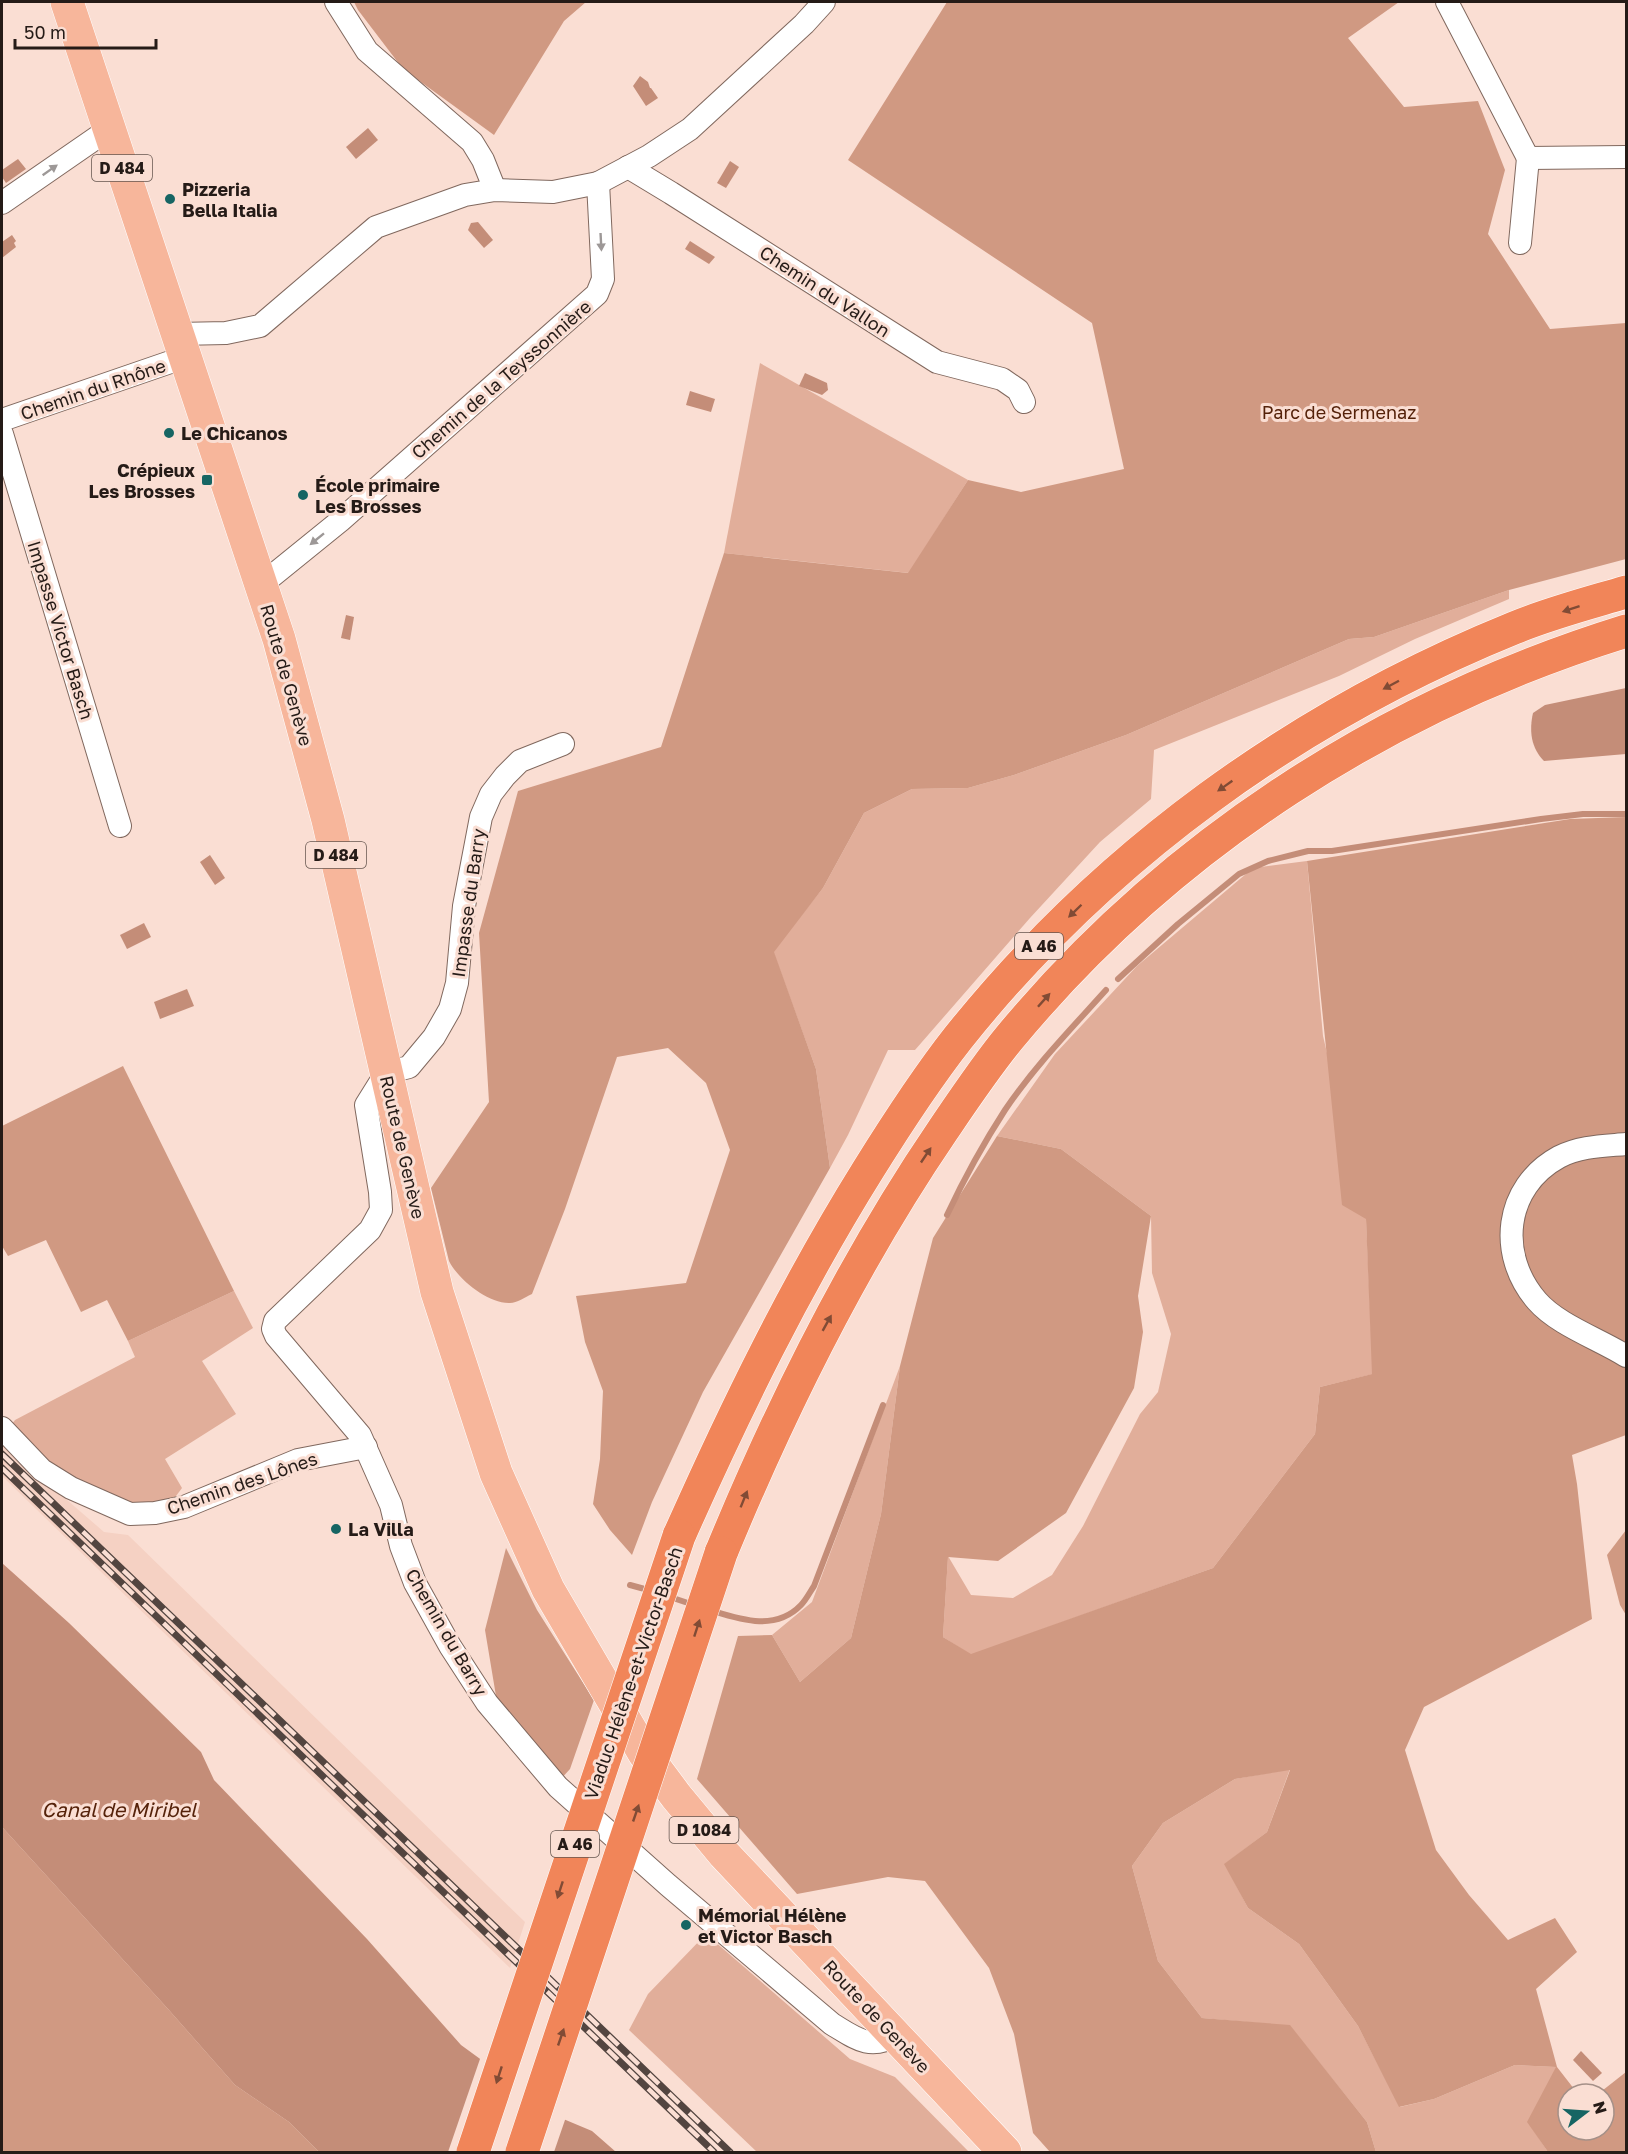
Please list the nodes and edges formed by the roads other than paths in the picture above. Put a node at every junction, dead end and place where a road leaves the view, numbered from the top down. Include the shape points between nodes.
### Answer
1 (67, 2) edge
2 (336, 2) edge
3 (824, 2) edge
4 (1447, 2) edge
5 (109, 129) junction
6 (1626, 157) edge
7 (1528, 158) junction
8 (628, 167) junction
9 (598, 183) junction
10 (495, 190) junction
11 (2, 203) edge
12 (1520, 243) dead end
13 (181, 346) junction
14 (1024, 402) dead end
15 (2, 420) edge
16 (2, 434) edge
17 (261, 585) junction
18 (1626, 592) edge
19 (1626, 631) edge
20 (563, 744) dead end
21 (120, 826) dead end
22 (386, 1073) junction
23 (1626, 1144) edge
24 (1626, 1356) edge
25 (2, 1428) edge
26 (366, 1447) junction
27 (487, 1448) joint
28 (896, 2035) junction
29 (472, 2152) edge
30 (522, 2152) edge
31 (1005, 2152) edge

1 - 5 main road, Route de Genève / D 484
2 - 10 street via 367,51 472,142
3 - 8 street via 690,129
4 - 7 street
11 -> 5 street
5 - 13 main road, Route de Genève / D 484
6 - 7 street
7 - 12 street
8 - 9 street
8 - 14 street, Chemin du Vallon via 937,362 1002,379 1018,390
9 - 10 street, Chemin du Rhône via 553,192
9 -> 17 street, Chemin de la Teyssonnière via 603,279 597,294 340,521
10 - 13 street, Chemin du Rhône via 465,195 376,227 260,326
13 - 15 street, Chemin du Rhône
13 - 17 main road, Route de Genève / D 484
16 - 21 street, Impasse Victor Basch
17 - 22 main road, Route de Genève / D 484 via 328,820
18 -> 29 highway, Viaduc Hélène-et-Victor-Basch / A 46, bridge via 1516,627 1401,680 1322,722 1261,761 1169,826 1124,864 1044,941 958,1038 900,1119 836,1221 775,1333 679,1536
30 -> 19 highway, A 46, bridge via 722,1553 757,1467 823,1330 886,1217 947,1124 1010,1038 1086,953 1197,854 1250,814 1395,725 1497,678
20 - 22 street, Impasse du Barry via 520,761 492,794 481,817 450,1009 410,1067
22 - 26 street, Chemin du Barry via 366,1105 381,1210 370,1230 275,1321 273,1329 360,1434
22 - 27 main road, Route de Genève / D 484 via 437,1292
23 - 24 street via 1583,1148 1542,1168 1515,1205 1511,1225 1521,1279 1538,1302 1556,1317
25 - 26 street, Chemin des Lônes via 42,1470 71,1488 130,1514 154,1514 183,1507 298,1460
26 - 28 street, Chemin du Barry via 391,1505 400,1546 415,1583 450,1646 487,1703 558,1787 832,2024 871,2043
27 - 28 main road, Route de Genève / D 1084 via 548,1589 644,1753 724,1854
28 - 31 main road, Route de Genève / D 1084

